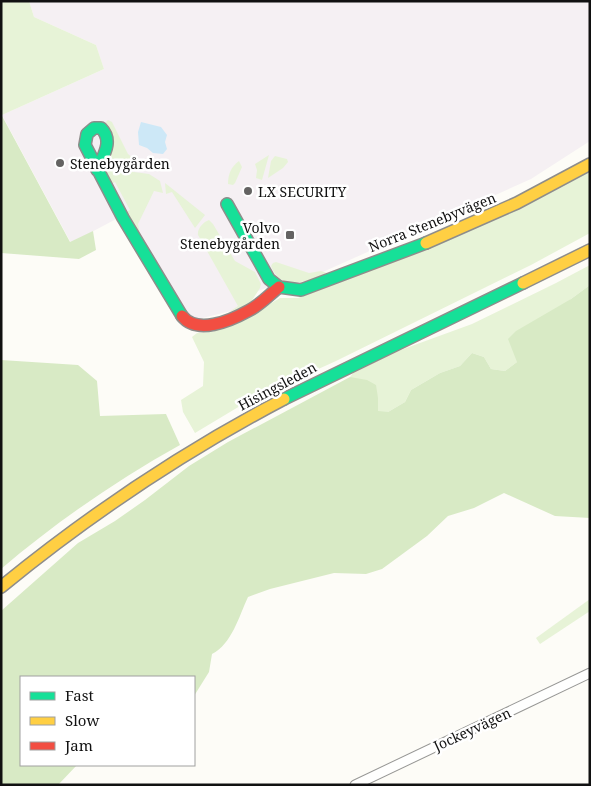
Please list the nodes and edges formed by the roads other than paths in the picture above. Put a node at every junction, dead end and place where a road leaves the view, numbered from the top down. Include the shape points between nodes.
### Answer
1 (590, 164) edge
2 (97, 170) dead end
3 (227, 204) dead end
4 (590, 250) edge
5 (279, 288) junction
6 (1, 587) edge
7 (590, 673) edge
8 (355, 785) edge

1 - 5 main road, Norra Stenebyvägen via 517,203 436,239 302,290
2 - 5 main road via 175,307 189,323 208,326 242,315
3 - 5 main road via 269,279
4 - 6 main road, Hisingsleden via 367,357 243,421 128,491
7 - 8 street, Jockeyvägen

